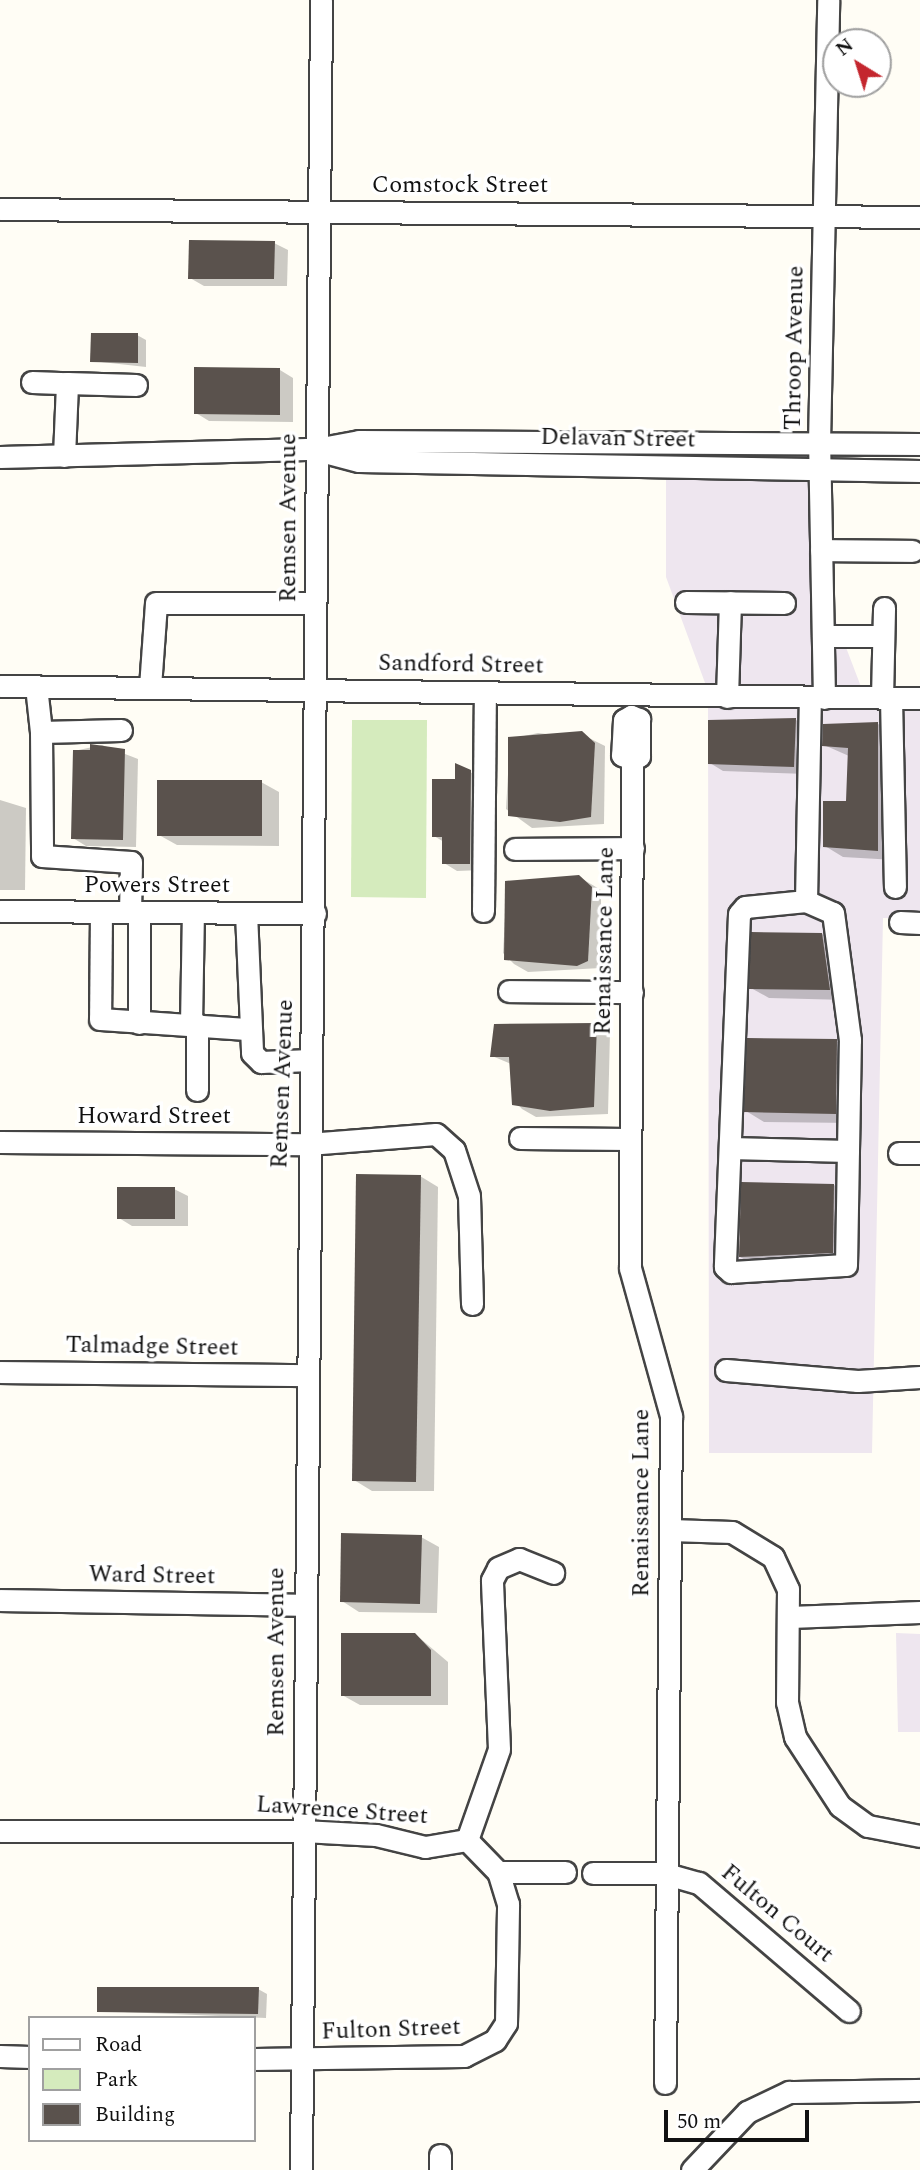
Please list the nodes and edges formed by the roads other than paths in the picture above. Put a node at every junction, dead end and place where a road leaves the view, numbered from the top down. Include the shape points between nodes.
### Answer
1 (321, 0) edge
2 (828, 0) edge
3 (0, 209) edge
4 (318, 211) junction
5 (823, 215) junction
6 (920, 217) edge
7 (32, 382) dead end
8 (66, 383) junction
9 (136, 385) dead end
10 (819, 443) junction
11 (920, 444) edge
12 (316, 449) junction
13 (64, 456) junction
14 (0, 457) edge
15 (820, 469) junction
16 (920, 471) edge
17 (821, 550) junction
18 (912, 551) dead end
19 (686, 602) dead end
20 (730, 602) junction
21 (315, 603) junction
22 (784, 603) dead end
23 (884, 608) dead end
24 (823, 636) junction
25 (883, 636) junction
26 (0, 686) edge
27 (36, 686) junction
28 (150, 687) junction
29 (314, 688) junction
30 (485, 692) junction
31 (727, 697) junction
32 (817, 697) junction
33 (886, 698) junction
34 (920, 698) edge
35 (631, 706) junction
36 (121, 730) dead end
37 (41, 732) junction
38 (633, 848) junction
39 (515, 849) dead end
40 (894, 887) dead end
41 (806, 901) junction
42 (0, 911) edge
43 (483, 911) dead end
44 (101, 912) junction
45 (135, 912) junction
46 (193, 912) junction
47 (246, 913) junction
48 (315, 913) junction
49 (509, 991) dead end
50 (632, 992) junction
51 (139, 1023) junction
52 (194, 1024) junction
53 (247, 1029) junction
54 (310, 1060) junction
55 (197, 1090) dead end
56 (520, 1138) dead end
57 (628, 1139) junction
58 (0, 1142) edge
59 (308, 1144) junction
60 (730, 1148) junction
61 (848, 1152) junction
62 (471, 1304) dead end
63 (726, 1370) dead end
64 (0, 1372) edge
65 (304, 1375) junction
66 (920, 1377) edge
67 (670, 1530) junction
68 (553, 1573) dead end
69 (0, 1600) edge
70 (304, 1605) junction
71 (920, 1612) edge
72 (790, 1617) junction
73 (0, 1830) edge
74 (303, 1831) junction
75 (920, 1836) edge
76 (467, 1840) junction
77 (498, 1872) junction
78 (565, 1872) dead end
79 (593, 1873) dead end
80 (663, 1873) junction
81 (849, 2011) dead end
82 (0, 2056) edge
83 (28, 2057) edge
84 (256, 2059) edge
85 (301, 2060) junction
86 (665, 2083) dead end
87 (920, 2090) edge
88 (301, 2170) edge
89 (692, 2170) edge

1 - 4 street, Remsen Avenue
2 - 5 street, Throop Avenue
3 - 4 street, Comstock Street
4 - 5 street, Comstock Street
4 - 12 street, Remsen Avenue
5 - 6 street, Comstock Street
5 - 10 street, Throop Avenue
7 - 8 street
8 - 9 street
8 - 13 street
10 - 11 street, Delavan Street
10 - 12 street, Delavan Street via 359,441
10 - 15 street, Throop Avenue
12 - 13 street, Delavan Street
12 - 15 street, Delavan Street via 359,461
12 - 21 street, Remsen Avenue
13 - 14 street, Delavan Street
15 - 16 street, Delavan Street
15 - 17 street, Throop Avenue
17 - 18 street
17 - 24 street, Throop Avenue
19 - 20 street
20 - 22 street
20 - 31 street
21 - 28 street via 156,603
21 - 29 street, Remsen Avenue
23 - 25 street
24 - 25 street
24 - 32 street, Throop Avenue
25 - 33 street
26 - 27 street, Sandford Street
27 - 28 street, Sandford Street
27 - 37 street
28 - 29 street, Sandford Street
29 - 30 street, Sandford Street
29 - 48 street, Remsen Avenue
30 - 35 street, Sandford Street
30 - 43 street
31 - 32 street, Sandford Street
31 - 35 street, Sandford Street
32 - 33 street, Sandford Street
32 - 41 street, Throop Avenue
33 - 34 street, Sandford Street
33 - 40 street
35 - 38 street, Renaissance Lane via 624,720 622,755 632,759
36 - 37 street
37 - 45 street via 42,856 131,862
38 - 39 street
38 - 50 street, Renaissance Lane
41 - 60 street via 745,906 739,914
41 - 61 street via 834,913 850,1041
42 - 44 street, Powers Street
44 - 45 street, Powers Street
44 - 51 street via 98,1014 107,1023
45 - 46 street, Powers Street
45 - 51 street
46 - 47 street, Powers Street
46 - 52 street
47 - 48 street, Powers Street
47 - 53 street
48 - 54 street, Remsen Avenue
49 - 50 street
50 - 57 street, Renaissance Lane
51 - 52 street
52 - 53 street
52 - 55 street
53 - 54 street via 252,1053 261,1062
54 - 59 street, Remsen Avenue
56 - 57 street
57 - 67 street, Renaissance Lane via 630,1268 671,1416
58 - 59 street, Howard Street
59 - 62 street, Howard Street via 422,1130 447,1142 469,1196
59 - 65 street, Remsen Avenue
60 - 61 street
60 - 61 street via 725,1267 731,1272 846,1265
63 - 66 street via 858,1381
64 - 65 street, Talmadge Street
65 - 70 street, Remsen Avenue
67 - 72 street via 732,1532 755,1541 773,1557 788,1589
67 - 80 street, Renaissance Lane
68 - 76 street via 519,1559 498,1568 492,1580 499,1749
69 - 70 street, Ward Street
70 - 74 street, Remsen Avenue
71 - 72 street
72 - 75 street via 787,1702 795,1737 814,1772 840,1806 868,1826
73 - 74 street, Lawrence Street
74 - 76 street, Lawrence Street via 376,1835 425,1847
74 - 85 street, Remsen Avenue
76 - 77 street
77 - 78 street
77 - 85 street, Fulton Street via 508,1904 506,2023 495,2040 464,2056
79 - 80 street
80 - 81 street, Fulton Court via 713,1892
80 - 86 street, Renaissance Lane
82 - 83 street
84 - 85 street, Fulton Street
85 - 88 street, Remsen Avenue
87 - 89 street via 789,2092 747,2112

